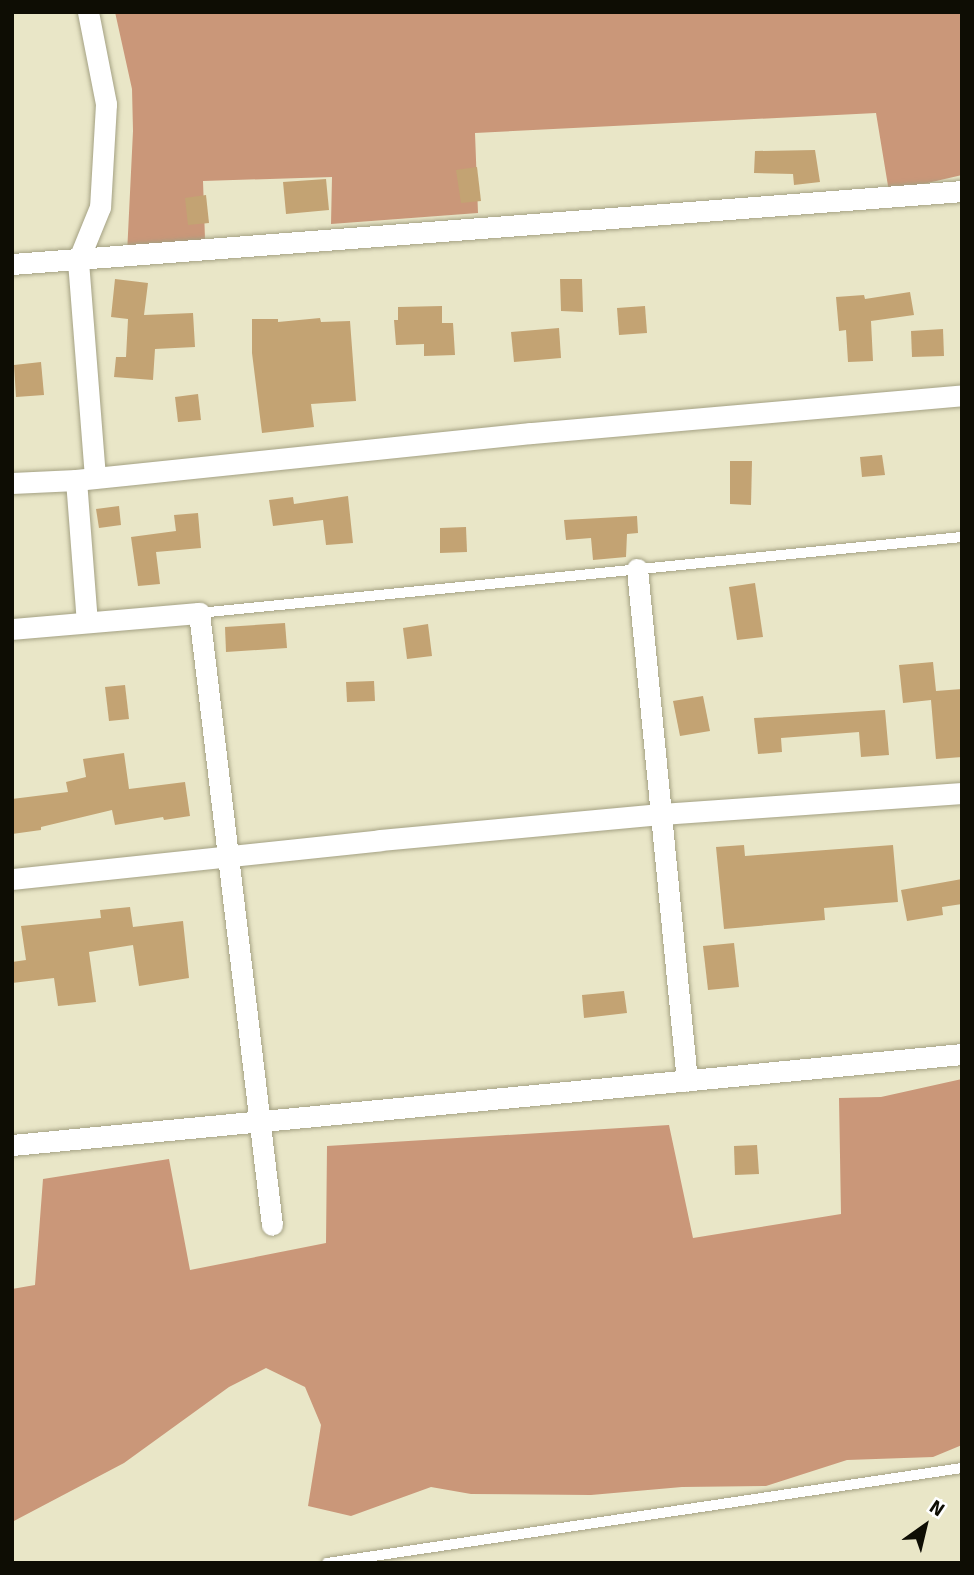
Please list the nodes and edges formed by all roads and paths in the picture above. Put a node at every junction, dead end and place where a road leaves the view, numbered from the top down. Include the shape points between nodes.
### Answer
1 (88, 12) edge
2 (962, 191) edge
3 (78, 261) junction
4 (12, 264) edge
5 (962, 395) edge
6 (86, 478) junction
7 (12, 483) edge
8 (962, 537) edge
9 (637, 569) junction
10 (199, 613) junction
11 (87, 622) junction
12 (12, 629) edge
13 (962, 793) edge
14 (661, 814) junction
15 (228, 857) junction
16 (12, 879) edge
17 (962, 1054) edge
18 (687, 1081) junction
19 (260, 1120) junction
20 (12, 1145) edge
21 (272, 1225) dead end
22 (962, 1468) edge
23 (327, 1563) edge

1 - 3 street via 106,104 100,207
2 - 3 street
3 - 4 street
3 - 6 street
5 - 6 street
6 - 7 street
6 - 11 street
8 - 9 lane
9 - 10 lane
9 - 14 street
10 - 11 street
10 - 15 street
11 - 12 street
13 - 14 street
14 - 15 street
14 - 18 street
15 - 16 street
15 - 19 street
17 - 18 street
18 - 19 street
19 - 20 street
19 - 21 street
22 - 23 lane

